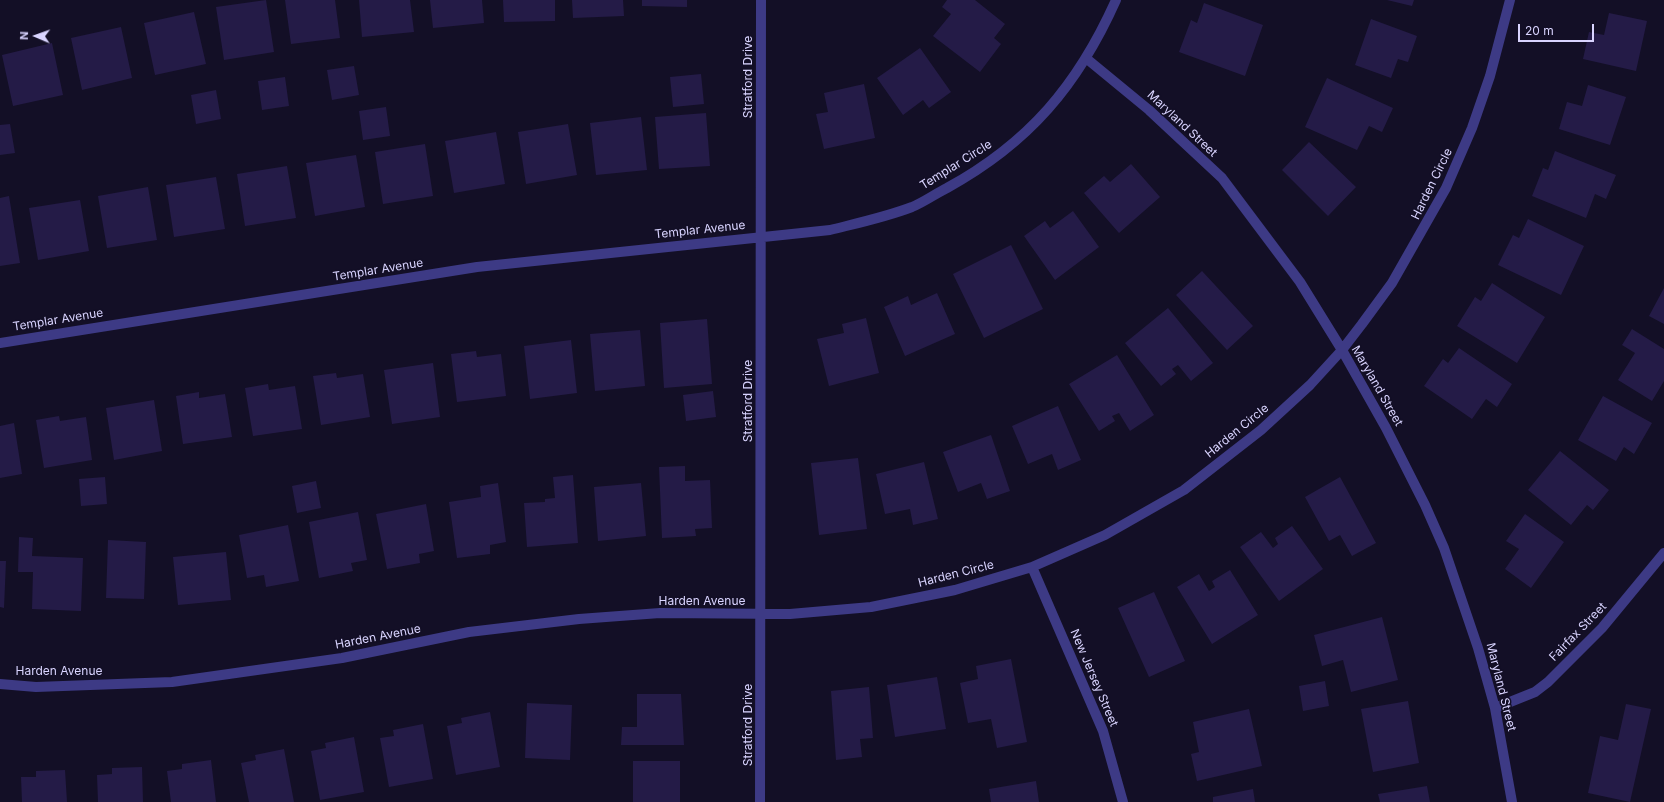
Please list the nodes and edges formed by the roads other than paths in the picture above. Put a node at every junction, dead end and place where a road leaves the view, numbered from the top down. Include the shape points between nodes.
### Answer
1 (761, 0) edge
2 (1116, 0) edge
3 (1510, 0) edge
4 (1087, 59) junction
5 (761, 237) junction
6 (0, 343) edge
7 (1342, 350) junction
8 (1664, 553) edge
9 (1032, 567) junction
10 (761, 614) junction
11 (0, 684) edge
12 (1495, 708) junction
13 (760, 802) edge
14 (1123, 802) edge
15 (1512, 802) edge

1 - 5 street, Stratford Drive
2 - 4 street, Templar Circle
3 - 7 street, Harden Circle via 1490,76 1472,128 1446,188 1392,283
4 - 5 street, Templar Circle via 1058,98 1034,124 990,162 941,191 913,206 878,219 830,230
4 - 7 street, Maryland Street via 1149,110 1222,178 1300,282
5 - 6 street, Templar Avenue via 477,267
5 - 10 street, Stratford Drive
7 - 9 street, Harden Circle via 1310,385 1261,430 1184,490 1105,535
7 - 12 street, Maryland Street via 1386,428 1444,548 1478,648
8 - 12 street, Fairfax Street via 1602,628 1548,682 1535,692
9 - 10 street, Harden Circle via 955,590 871,607 836,612
9 - 14 street, New Jersey Street via 1103,731
10 - 11 street, Harden Avenue via 660,613 579,619 470,632 342,658 172,682 36,687
10 - 13 street, Stratford Drive
12 - 15 street, Maryland Street

